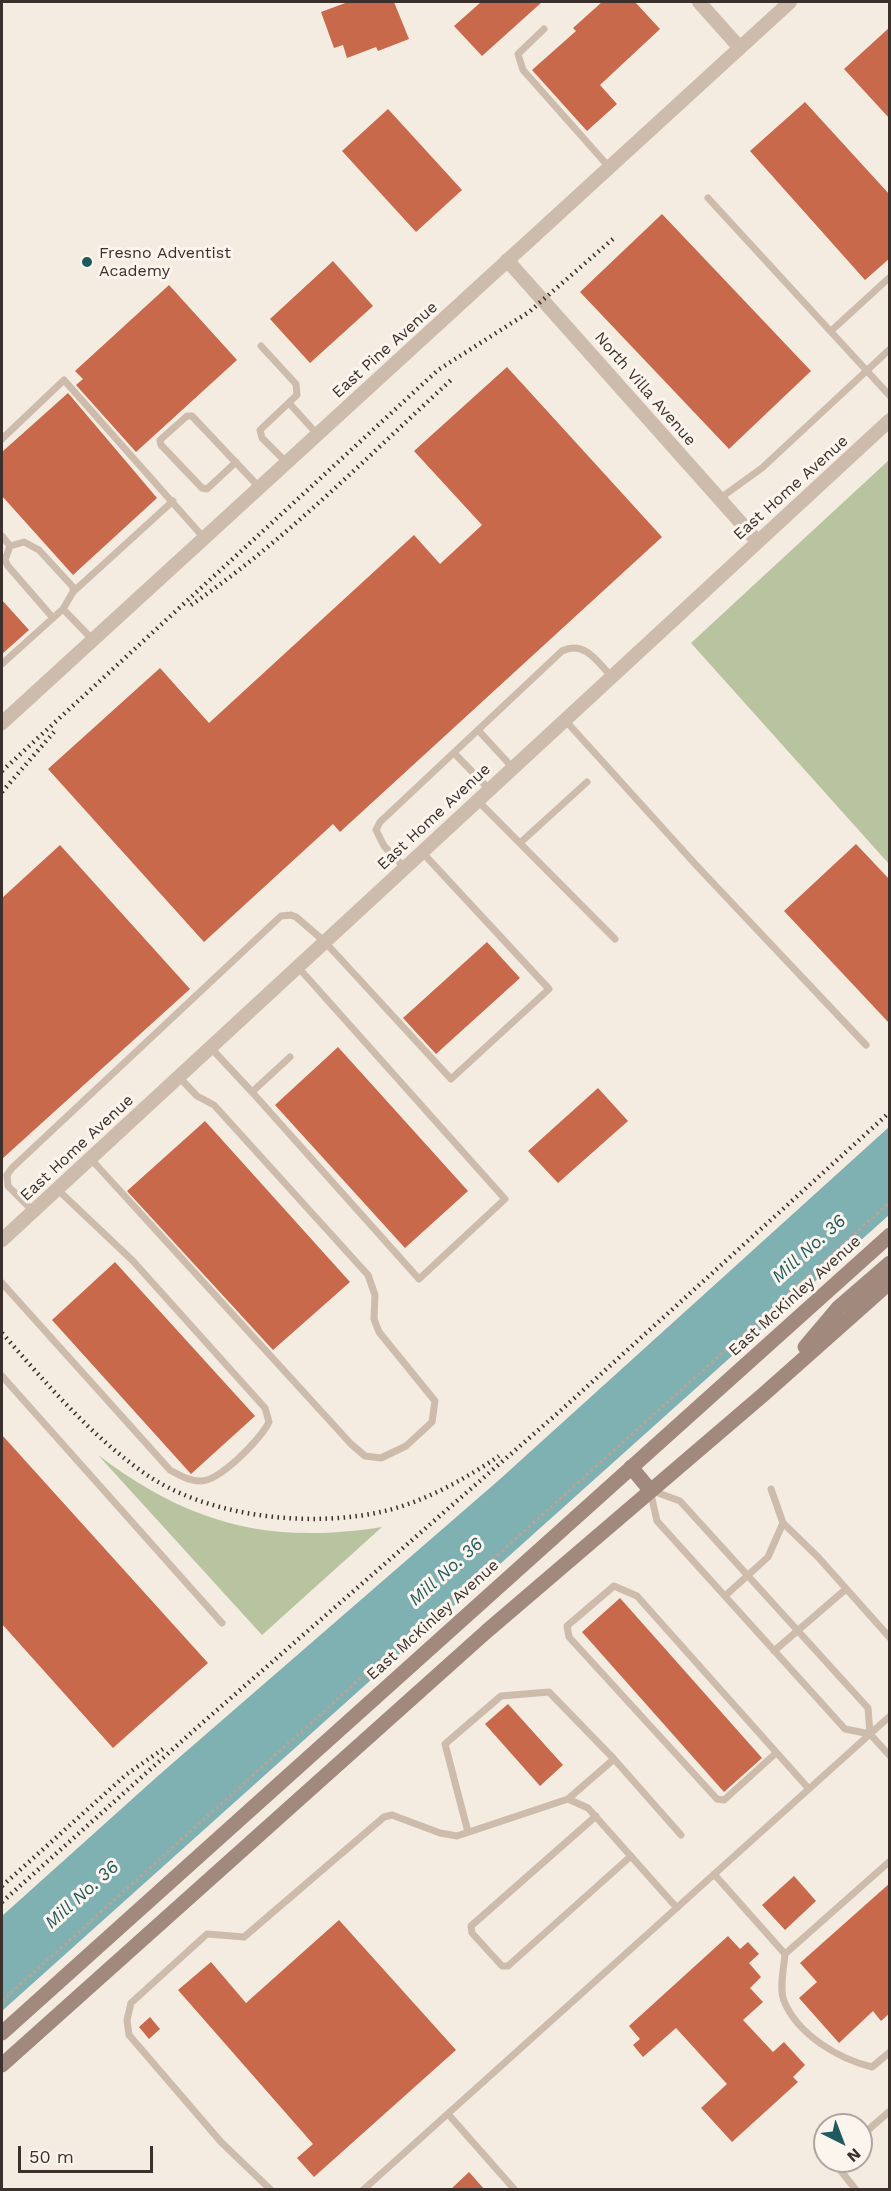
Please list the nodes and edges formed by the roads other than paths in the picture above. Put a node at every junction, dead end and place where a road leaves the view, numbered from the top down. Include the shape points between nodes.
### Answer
1 (699, 2) edge
2 (790, 2) edge
3 (544, 29) dead end
4 (740, 48) junction
5 (609, 167) junction
6 (708, 198) dead end
7 (507, 260) junction
8 (890, 277) edge
9 (831, 331) junction
10 (261, 345) dead end
11 (890, 349) edge
12 (867, 370) junction
13 (890, 396) edge
14 (289, 403) junction
15 (890, 420) edge
16 (317, 434) junction
17 (2, 439) edge
18 (236, 462) junction
19 (286, 462) junction
20 (259, 487) junction
21 (719, 499) junction
22 (173, 501) junction
23 (2, 536) edge
24 (204, 537) junction
25 (757, 541) junction
26 (10, 546) junction
27 (73, 592) junction
28 (63, 609) junction
29 (52, 618) junction
30 (92, 639) junction
31 (2, 664) edge
32 (611, 676) junction
33 (564, 719) junction
34 (2, 723) edge
35 (478, 730) junction
36 (454, 753) junction
37 (512, 767) junction
38 (586, 782) dead end
39 (489, 789) junction
40 (477, 800) junction
41 (520, 843) junction
42 (421, 851) junction
43 (404, 867) junction
44 (615, 939) dead end
45 (324, 941) junction
46 (297, 966) junction
47 (866, 1045) dead end
48 (210, 1047) junction
49 (290, 1057) dead end
50 (178, 1076) junction
51 (252, 1092) junction
52 (90, 1158) junction
53 (57, 1189) junction
54 (33, 1211) junction
55 (890, 1235) edge
56 (2, 1240) edge
57 (890, 1263) edge
58 (890, 1282) edge
59 (2, 1283) edge
60 (2, 1376) edge
61 (764, 1394) junction
62 (631, 1467) junction
63 (771, 1489) dead end
64 (650, 1490) junction
65 (783, 1523) junction
66 (748, 1576) junction
67 (846, 1588) junction
68 (725, 1596) junction
69 (222, 1623) dead end
70 (798, 1630) junction
71 (890, 1638) edge
72 (774, 1651) junction
73 (890, 1716) edge
74 (870, 1734) junction
75 (776, 1753) junction
76 (890, 1756) edge
77 (614, 1759) junction
78 (809, 1789) junction
79 (568, 1799) junction
80 (596, 1816) junction
81 (468, 1832) junction
82 (681, 1835) dead end
83 (631, 1856) junction
84 (890, 1861) edge
85 (714, 1874) junction
86 (676, 1908) junction
87 (786, 1954) junction
88 (2, 2033) edge
89 (890, 2052) edge
90 (2, 2065) edge
91 (890, 2111) edge
92 (448, 2114) junction
93 (873, 2126) edge
94 (843, 2173) edge
95 (271, 2190) edge
96 (363, 2190) edge
97 (515, 2190) edge
98 (856, 2190) edge

1 - 4 street
2 - 4 street, East Pine Avenue
3 - 5 lane via 518,54 523,70
4 - 5 street, East Pine Avenue
5 - 7 street, East Pine Avenue
6 - 9 lane
7 - 16 street, East Pine Avenue
7 - 21 street, North Villa Avenue
8 - 9 lane
9 - 12 lane
10 - 14 lane via 296,384 297,395
11 - 12 lane
12 - 13 lane
12 - 21 lane via 762,468
14 - 16 lane
14 - 19 lane via 260,430 262,438
15 - 25 street, East Home Avenue
16 - 19 street, East Pine Avenue
17 - 22 lane via 64,380
18 - 18 lane via 192,416 160,440 202,488 207,489
18 - 20 lane
19 - 20 street, East Pine Avenue
20 - 24 street, East Pine Avenue
21 - 25 street, North Villa Avenue
22 - 24 lane
22 - 27 lane
23 - 26 lane
24 - 30 street, East Pine Avenue
25 - 32 street, East Home Avenue
26 - 27 lane via 24,542 39,550 73,587
26 - 29 lane via 8,566
27 - 28 lane
28 - 29 lane
28 - 30 lane
29 - 31 lane
30 - 34 street, East Pine Avenue
32 - 33 street, East Home Avenue
32 - 35 lane via 588,652 571,647 562,651
33 - 37 street, East Home Avenue
33 - 47 lane
35 - 36 lane
35 - 37 lane
36 - 39 lane
36 - 43 lane via 376,830 384,846
37 - 39 street, East Home Avenue
38 - 41 lane
39 - 40 street, East Home Avenue
40 - 41 lane
40 - 42 street, East Home Avenue
41 - 44 lane
42 - 43 street, East Home Avenue
42 - 45 lane via 549,989 451,1078
43 - 45 street, East Home Avenue
45 - 46 street, East Home Avenue
45 - 54 lane via 291,915 277,919 12,1168 7,1175 8,1186
46 - 48 street, East Home Avenue
46 - 51 lane via 505,1199 418,1279
48 - 50 street, East Home Avenue
48 - 51 lane
49 - 51 lane
50 - 52 street, East Home Avenue
50 - 52 lane via 197,1096 214,1105 368,1275 375,1295 374,1319 379,1332 435,1401 432,1422 406,1446 381,1458 365,1456
52 - 53 street, East Home Avenue
53 - 54 street, East Home Avenue
53 - 59 lane via 134,1261 265,1408 269,1422 263,1434 214,1479 201,1481 170,1470
54 - 56 street, East Home Avenue
55 - 62 main road, East McKinley Avenue
57 - 61 main road via 838,1308
58 - 61 main road
60 - 69 lane
61 - 64 main road
62 - 64 main road
62 - 88 main road, East McKinley Avenue
63 - 65 lane
64 - 66 lane via 680,1501
64 - 68 lane via 657,1521
64 - 90 main road via 487,1630
65 - 66 lane via 768,1557
65 - 67 lane
66 - 68 lane
66 - 70 lane
67 - 70 lane
67 - 71 lane
68 - 72 lane
70 - 72 lane
70 - 74 lane via 868,1708
72 - 74 lane via 845,1729
73 - 74 lane
74 - 76 lane
74 - 78 lane
75 - 75 lane via 637,1596 614,1586 567,1626 569,1636 717,1799 724,1800
75 - 78 lane
77 - 79 lane
77 - 81 lane via 549,1692 501,1696 445,1744
77 - 82 lane
78 - 85 lane
79 - 80 lane
79 - 81 lane
80 - 83 lane
80 - 83 lane via 471,1926 472,1933 502,1966 508,1966
81 - 95 lane via 457,1836 440,1833 392,1815 384,1817 244,1937 207,1934 131,2003 129,2035 221,2142
83 - 86 lane
84 - 87 lane
85 - 86 lane
85 - 87 lane
86 - 92 lane
87 - 89 lane via 784,2000 826,2049 850,2062 872,2067
91 - 93 lane
92 - 96 lane
92 - 97 lane
94 - 98 lane

